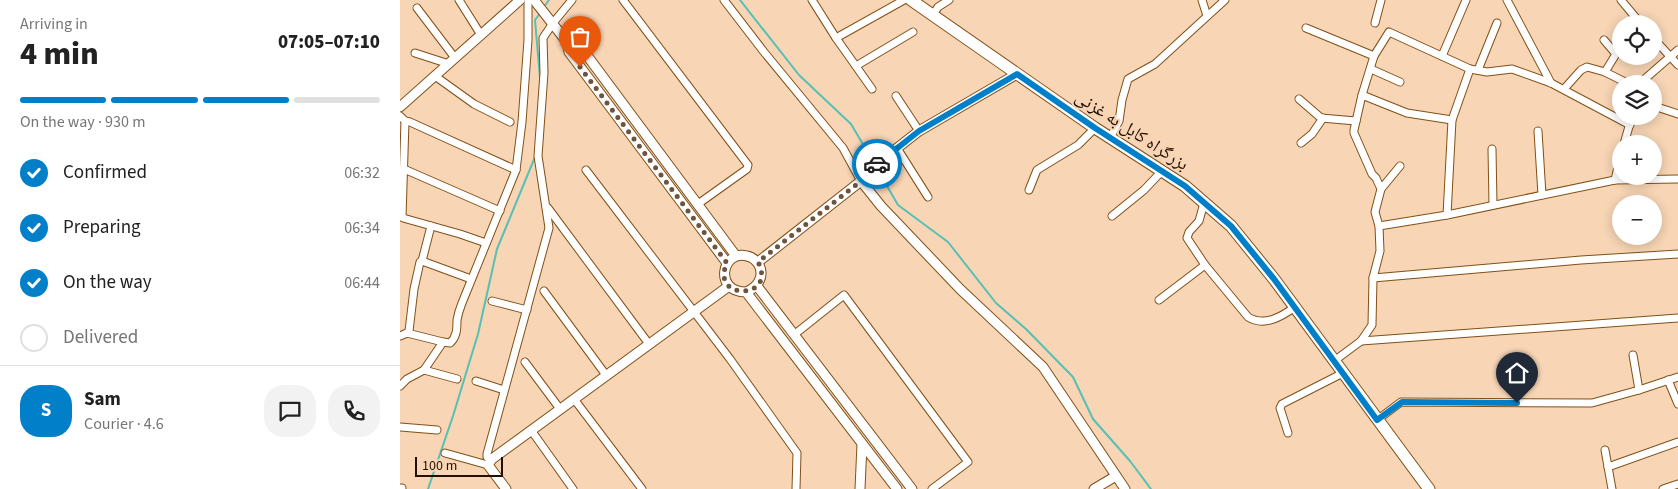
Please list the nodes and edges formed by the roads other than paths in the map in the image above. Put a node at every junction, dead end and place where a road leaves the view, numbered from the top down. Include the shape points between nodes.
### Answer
1 (459, 0) edge
2 (520, 0) edge
3 (528, 0) edge
4 (572, 0) edge
5 (623, 0) edge
6 (724, 0) edge
7 (904, 0) edge
8 (911, 0) edge
9 (949, 0) edge
10 (1202, 0) edge
11 (1225, 0) edge
12 (1381, 0) edge
13 (1466, 0) edge
14 (1507, 0) edge
15 (1621, 0) edge
16 (815, 1) edge
17 (539, 7) edge
18 (418, 8) dead end
19 (933, 15) junction
20 (1634, 15) edge
21 (1206, 16) junction
22 (553, 23) junction
23 (1497, 23) dead end
24 (1375, 24) dead end
25 (1306, 28) dead end
26 (913, 32) dead end
27 (482, 35) junction
28 (836, 38) junction
29 (1604, 40) dead end
30 (567, 42) junction
31 (1662, 49) edge
32 (1678, 50) edge
33 (415, 53) dead end
34 (1374, 56) junction
35 (1442, 56) junction
36 (1669, 57) junction
37 (452, 61) junction
38 (856, 66) junction
39 (1678, 66) edge
40 (1371, 68) junction
41 (1470, 69) junction
42 (1478, 70) junction
43 (1605, 72) junction
44 (1017, 74) junction
45 (1648, 75) edge
46 (436, 76) junction
47 (1612, 76) edge
48 (1400, 82) dead end
49 (1551, 83) junction
50 (872, 89) dead end
51 (1564, 89) junction
52 (1362, 95) junction
53 (896, 96) dead end
54 (1300, 99) dead end
55 (400, 107) edge
56 (1662, 109) edge
57 (1678, 114) edge
58 (402, 118) edge
59 (1323, 118) junction
60 (1452, 120) junction
61 (1356, 121) junction
62 (510, 122) dead end
63 (1630, 126) joint
64 (1095, 128) junction
65 (919, 131) junction
66 (1538, 131) dead end
67 (1627, 135) edge
68 (1110, 138) junction
69 (1301, 144) dead end
70 (1492, 149) dead end
71 (895, 150) junction
72 (1400, 166) dead end
73 (404, 169) junction
74 (516, 170) junction
75 (586, 170) dead end
76 (1162, 172) junction
77 (1678, 178) edge
78 (1662, 179) edge
79 (861, 181) junction
80 (1612, 181) edge
81 (1381, 189) junction
82 (1029, 190) dead end
83 (1542, 195) junction
84 (928, 197) dead end
85 (1204, 203) junction
86 (698, 204) junction
87 (1493, 205) junction
88 (546, 206) junction
89 (500, 211) junction
90 (1447, 215) junction
91 (1112, 216) dead end
92 (431, 226) junction
93 (1379, 226) junction
94 (486, 243) junction
95 (1678, 254) edge
96 (736, 256) junction
97 (422, 260) junction
98 (758, 262) junction
99 (727, 263) junction
100 (1205, 264) junction
101 (1373, 278) junction
102 (471, 279) junction
103 (729, 286) junction
104 (757, 286) junction
105 (544, 291) dead end
106 (746, 292) junction
107 (1159, 300) dead end
108 (492, 301) dead end
109 (1295, 307) junction
110 (527, 310) junction
111 (694, 312) junction
112 (1678, 318) edge
113 (404, 334) edge
114 (795, 334) junction
115 (1361, 340) junction
116 (443, 342) junction
117 (649, 344) junction
118 (1633, 355) dead end
119 (1334, 361) junction
120 (525, 362) dead end
121 (424, 370) junction
122 (1343, 373) junction
123 (606, 375) junction
124 (1678, 377) edge
125 (457, 379) dead end
126 (1668, 380) junction
127 (476, 381) dead end
128 (400, 386) edge
129 (504, 390) junction
130 (1639, 390) junction
131 (574, 399) junction
132 (1678, 404) edge
133 (560, 409) junction
134 (1377, 420) junction
135 (400, 427) edge
136 (436, 430) dead end
137 (531, 430) junction
138 (1288, 433) dead end
139 (1678, 442) edge
140 (862, 444) junction
141 (1605, 450) dead end
142 (445, 452) dead end
143 (490, 462) junction
144 (1608, 467) junction
145 (1116, 476) junction
146 (1678, 484) edge
147 (506, 489) edge
148 (573, 489) edge
149 (642, 489) edge
150 (796, 489) edge
151 (860, 489) edge
152 (897, 489) edge
153 (912, 489) edge
154 (932, 489) edge
155 (1094, 489) edge
156 (1125, 489) edge
157 (1428, 489) edge
158 (1612, 489) edge
159 (1663, 489) edge

1 - 27 street
2 - 27 street
3 - 74 street via 528,40
4 - 22 street
5 - 86 street via 748,165
6 - 79 street via 843,148
7 - 28 street
8 - 19 highway, بزرگراه کابل به غزنی
9 - 19 street
10 - 21 street
11 - 21 street
12 - 24 street
13 - 35 street
14 - 49 street
15 - 20 street
16 - 28 street
17 - 22 street
18 - 37 street
19 - 44 highway, بزرگراه کابل به غزنی
21 - 68 street via 1155,64 1128,79 1119,121
22 - 30 street
22 - 88 street via 543,38 538,156
23 - 42 street
25 - 34 street
26 - 38 street
27 - 37 street
28 - 38 street
29 - 43 street via 1616,54
30 - 86 street via 580,46
30 - 99 street via 569,52
31 - 36 street
32 - 36 street
33 - 37 street
34 - 35 street via 1389,32
34 - 40 street
35 - 41 street
36 - 39 street
36 - 45 street
37 - 46 street
38 - 50 street
40 - 48 street
40 - 52 street
41 - 42 street
41 - 60 street
42 - 49 street via 1512,69
43 - 47 street
43 - 51 street via 1587,67
44 - 64 highway, بزرگراه کابل به غزنی
44 - 65 street
46 - 55 street
46 - 62 street via 474,104
49 - 51 street
51 - 63 street
52 - 60 street via 1407,113
52 - 61 street
53 - 65 street
54 - 59 street
56 - 57 street
58 - 73 street
58 - 74 street
59 - 61 street
59 - 69 street
60 - 90 street
61 - 81 street via 1354,132
63 - 67 street
64 - 68 highway, بزرگراه کابل به غزنی
64 - 82 street via 1078,145 1037,170
65 - 71 street
66 - 83 street
68 - 76 highway, بزرگراه کابل به غزنی
70 - 87 street
71 - 79 street via 869,170
71 - 84 street
72 - 81 street
73 - 89 street
73 - 92 street via 402,217
74 - 89 street
75 - 111 street
76 - 85 highway, بزرگراه کابل به غزنی
76 - 91 street
77 - 78 street
79 - 98 street
79 - 145 street via 960,289 1043,367
80 - 83 street
81 - 93 street via 1375,212
83 - 87 street
85 - 100 street via 1199,221 1187,238
85 - 109 highway, بزرگراه کابل به غزنی via 1231,226
86 - 96 street
87 - 90 street
88 - 110 street via 548,232
88 - 117 street
89 - 94 street
90 - 93 street
92 - 94 street
92 - 97 street
93 - 101 street via 1380,251
94 - 102 street
95 - 101 street
96 - 98 street via 748,256
96 - 99 street
97 - 102 street
97 - 113 street via 418,263 409,331
98 - 104 street via 761,274
99 - 103 street via 724,274
100 - 107 street
100 - 109 street via 1251,319 1267,321 1280,318
101 - 115 street via 1372,324
102 - 116 street via 457,318 458,327 453,341
103 - 106 street
103 - 111 street
104 - 106 street
104 - 114 street
105 - 123 street
106 - 140 street
108 - 110 street
109 - 119 highway, بزرگراه کابل به غزنی
110 - 129 street
111 - 117 street
111 - 150 street via 797,452
112 - 115 street
113 - 116 street
114 - 153 street
114 - 154 street via 844,296 968,462
115 - 119 street
116 - 121 street
117 - 123 street
118 - 130 street
119 - 122 highway, بزرگراه کابل به غزنی
120 - 133 street
121 - 125 street
121 - 128 street
122 - 134 highway, بزرگراه کابل به غزنی
122 - 138 street via 1282,404 1280,408
123 - 131 street
124 - 126 street
126 - 130 street
126 - 132 street
127 - 129 street
129 - 143 street via 486,454
130 - 134 street via 1592,403 1402,402
131 - 133 street
131 - 149 street
133 - 137 street
134 - 157 highway, بزرگراه کابل به غزنی
135 - 136 street
137 - 143 street
137 - 148 street
139 - 144 street
140 - 151 street
140 - 152 street
141 - 144 street
142 - 143 street
143 - 147 street
144 - 158 street
145 - 155 street
145 - 156 street
146 - 159 street

